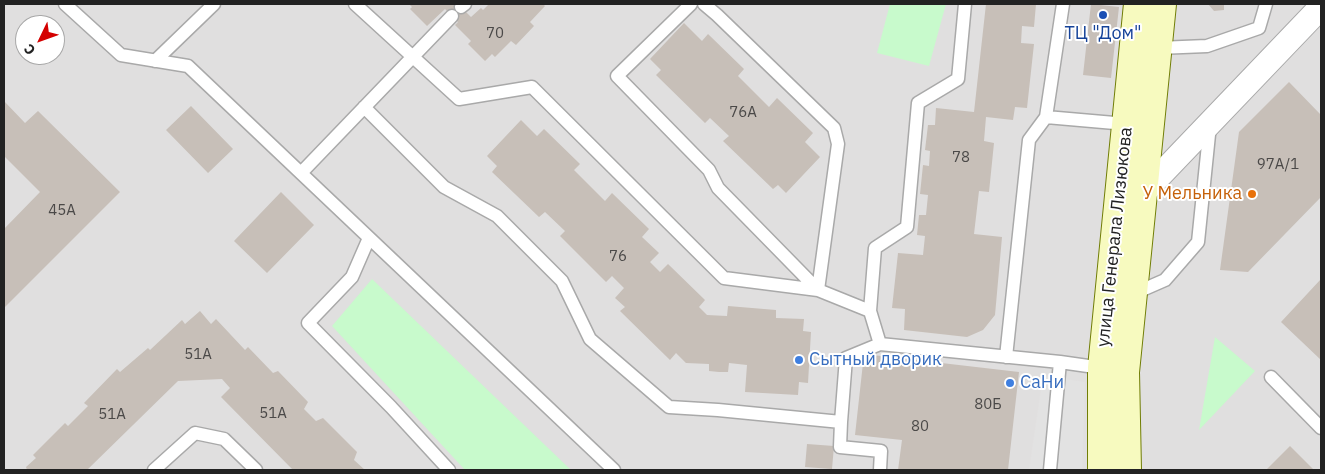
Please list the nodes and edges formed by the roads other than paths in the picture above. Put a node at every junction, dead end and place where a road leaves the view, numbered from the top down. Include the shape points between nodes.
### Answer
1 (65, 4) edge
2 (214, 4) edge
3 (354, 4) edge
4 (691, 4) edge
5 (704, 4) edge
6 (965, 4) edge
7 (1063, 4) edge
8 (1138, 4) edge
9 (1162, 4) edge
10 (1266, 4) edge
11 (1321, 7) edge
12 (459, 9) edge
13 (1158, 48) junction
14 (413, 57) junction
15 (155, 61) junction
16 (364, 107) junction
17 (1046, 118) junction
18 (1210, 123) junction
19 (1126, 124) junction
20 (301, 173) junction
21 (1144, 192) junction
22 (369, 238) junction
23 (818, 290) junction
24 (1133, 294) junction
25 (870, 311) junction
26 (880, 344) junction
27 (1006, 357) junction
28 (1060, 362) junction
29 (1102, 368) junction
30 (1270, 377) dead end
31 (841, 422) junction
32 (1321, 428) edge
33 (154, 470) edge
34 (256, 470) edge
35 (449, 470) edge
36 (614, 470) edge
37 (880, 470) edge
38 (1050, 470) edge
39 (1102, 470) edge
40 (1127, 470) edge

1 - 15 lane via 121,55
2 - 15 lane
3 - 14 lane
4 - 23 lane via 617,76 709,170 718,188
5 - 23 lane via 834,128 838,144
6 - 25 lane via 958,79 918,103 907,227 875,248
7 - 17 lane
8 - 19 main road, улица Генерала Лизюкова
9 - 13 main road, улица Генерала Лизюкова
10 - 13 lane via 1259,28 1208,46
11 - 18 street
12 - 14 lane
13 - 21 main road, улица Генерала Лизюкова
14 - 16 lane
14 - 23 lane via 459,98 532,87 724,278
15 - 20 lane via 188,66
16 - 20 lane
16 - 31 lane via 444,187 497,216 562,281 590,339 669,407
17 - 19 lane
17 - 27 lane via 1029,140
18 - 21 street
18 - 24 lane via 1198,242 1165,280
19 - 29 main road, улица Генерала Лизюкова
20 - 22 lane
21 - 24 main road, улица Генерала Лизюкова
22 - 35 lane via 352,277 308,323
22 - 36 lane
23 - 25 lane
24 - 40 main road, улица Генерала Лизюкова via 1125,372
25 - 26 lane
26 - 27 lane
26 - 31 lane via 846,358
27 - 28 lane
28 - 29 lane
28 - 38 lane
29 - 39 main road, улица Генерала Лизюкова
30 - 32 lane
31 - 37 lane via 840,447 881,451
33 - 34 lane via 195,433 224,439

